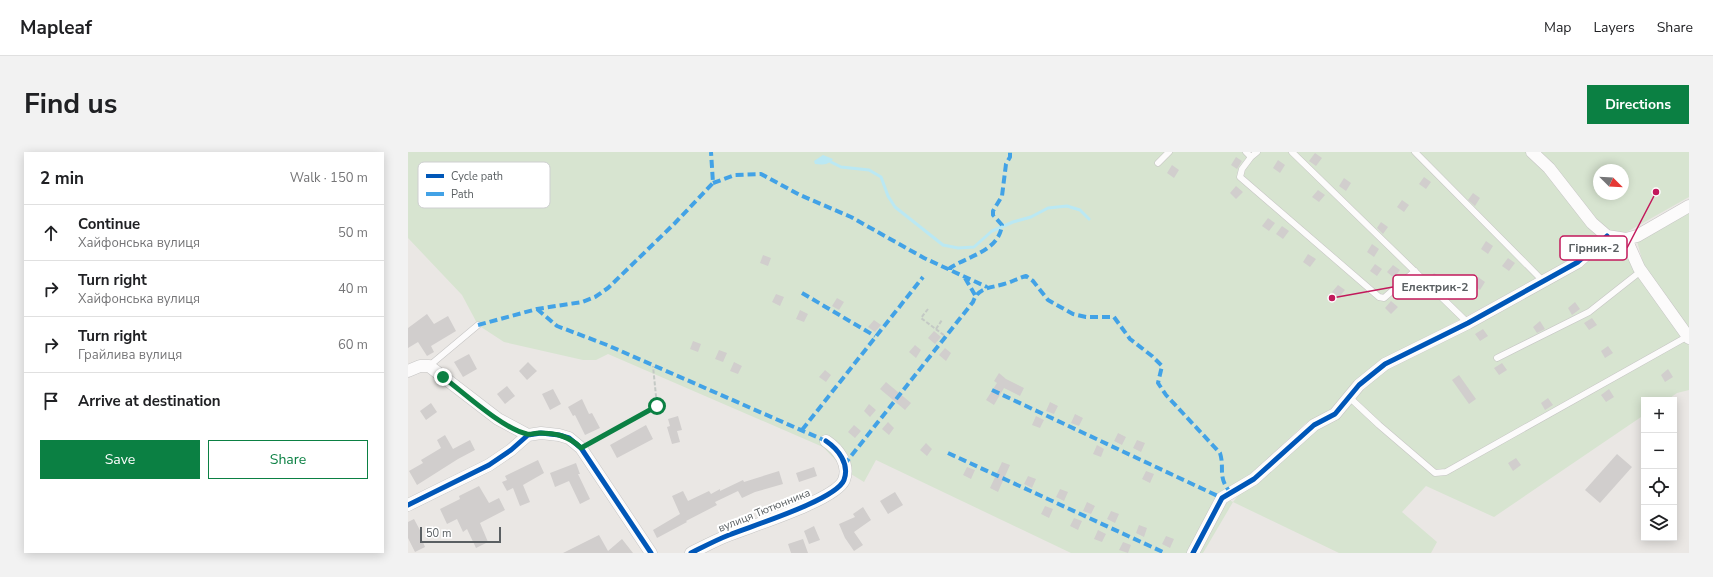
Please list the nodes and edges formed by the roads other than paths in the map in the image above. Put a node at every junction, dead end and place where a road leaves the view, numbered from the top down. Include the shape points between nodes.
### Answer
1 (1169, 152) edge
2 (1246, 152) edge
3 (1258, 152) edge
4 (1292, 152) edge
5 (1415, 152) edge
6 (1532, 152) edge
7 (1251, 157) junction
8 (1158, 163) dead end
9 (1689, 206) edge
10 (1607, 236) junction
11 (1626, 239) junction
12 (1415, 271) junction
13 (1641, 271) junction
14 (1543, 281) junction
15 (1468, 323) junction
16 (478, 325) dead end
17 (1688, 337) edge
18 (1497, 358) dead end
19 (429, 366) junction
20 (408, 371) edge
21 (1350, 397) junction
22 (528, 435) junction
23 (826, 441) dead end
24 (408, 505) edge
25 (651, 553) edge
26 (691, 553) edge
27 (1193, 553) edge

1 - 8 lane
2 - 7 lane
3 - 7 lane
4 - 12 lane
5 - 14 lane
6 - 10 street via 1592,223
7 - 12 lane via 1242,169 1240,177 1379,297 1384,298
9 - 11 street via 1637,236
10 - 11 street
10 - 14 street via 1578,262
11 - 13 street
12 - 15 lane
13 - 17 street
13 - 18 lane via 1589,312
14 - 15 street
15 - 21 street via 1385,364 1359,385
16 - 19 lane
17 - 21 lane via 1446,472 1435,473
19 - 20 street via 420,366
19 - 22 street via 498,419
21 - 27 street via 1335,414 1314,425 1254,479 1222,498
22 - 24 street via 489,465
22 - 25 street via 559,434 581,448
23 - 26 street, вулиця Тютюнника via 838,452 844,465 844,480 832,492 778,518 728,535

